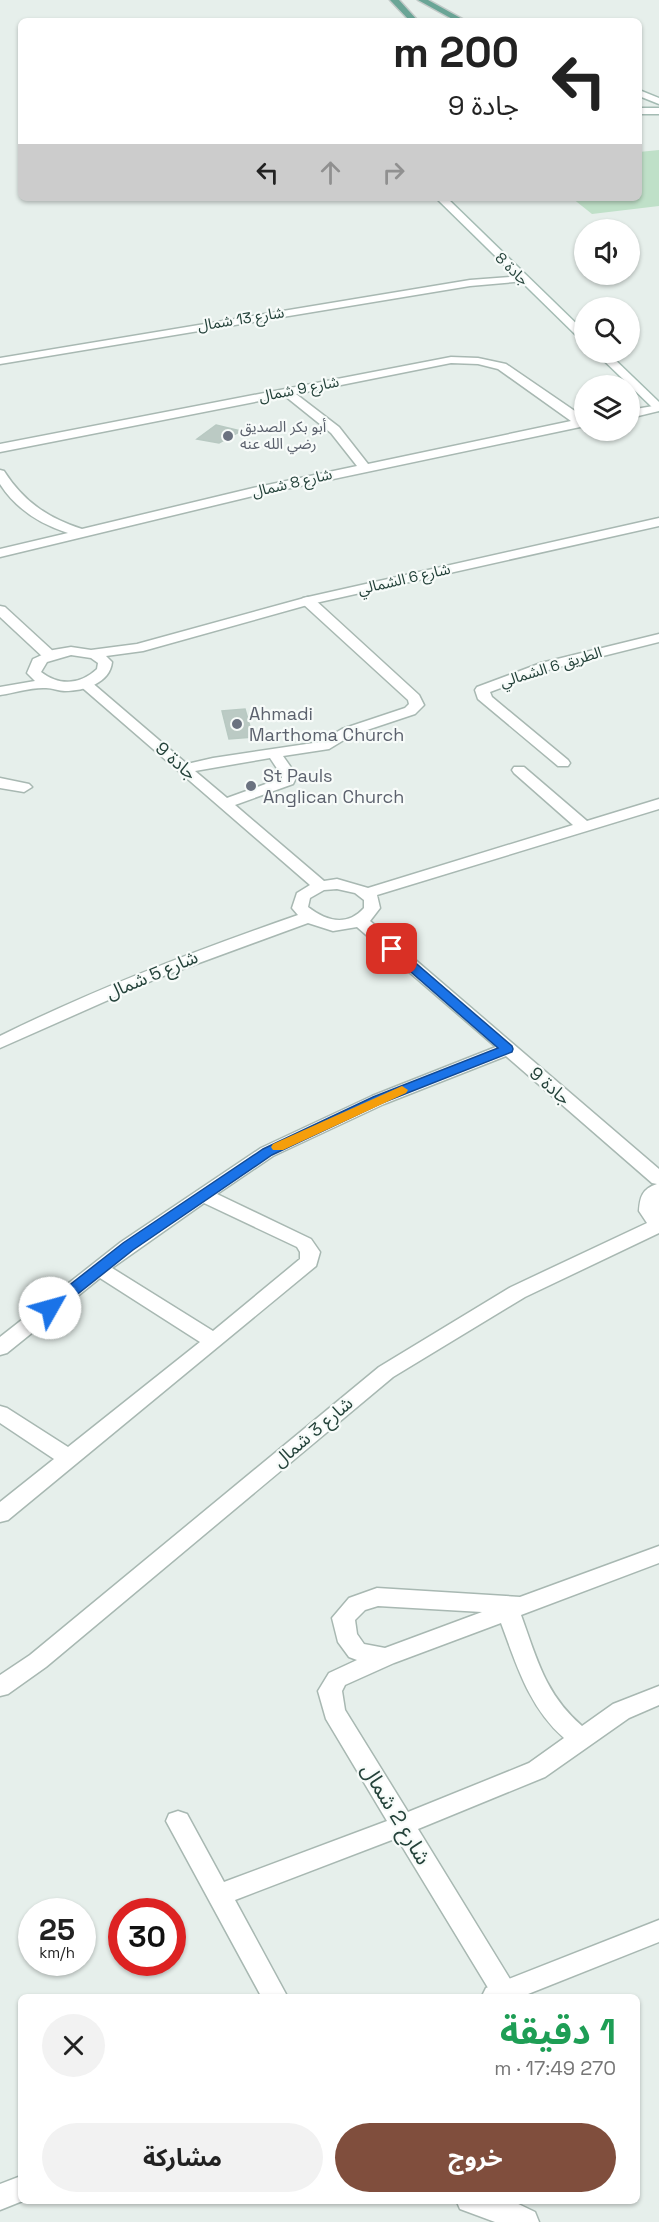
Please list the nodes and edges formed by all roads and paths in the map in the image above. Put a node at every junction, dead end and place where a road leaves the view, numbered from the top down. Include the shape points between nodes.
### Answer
1 (394, 0) edge
2 (422, 0) edge
3 (412, 18) edge
4 (456, 18) edge
5 (642, 94) edge
6 (659, 101) edge
7 (642, 111) edge
8 (659, 111) edge
9 (444, 201) edge
10 (520, 276) junction
11 (574, 328) edge
12 (0, 361) edge
13 (612, 363) edge
14 (286, 391) junction
15 (659, 408) edge
16 (640, 412) edge
17 (574, 416) edge
18 (574, 424) edge
19 (0, 448) edge
20 (364, 467) junction
21 (0, 474) edge
22 (659, 522) edge
23 (82, 533) junction
24 (0, 554) edge
25 (308, 601) junction
26 (0, 610) edge
27 (659, 638) edge
28 (152, 645) junction
29 (93, 654) junction
30 (49, 655) junction
31 (34, 666) junction
32 (106, 669) junction
33 (47, 683) junction
34 (85, 684) junction
35 (0, 690) edge
36 (274, 754) junction
37 (563, 763) dead end
38 (185, 769) junction
39 (519, 770) dead end
40 (0, 783) edge
41 (24, 787) dead end
42 (225, 804) junction
43 (659, 804) edge
44 (583, 826) junction
45 (320, 886) junction
46 (368, 893) junction
47 (308, 917) junction
48 (360, 921) junction
49 (0, 1043) edge
50 (507, 1049) junction
51 (659, 1179) edge
52 (659, 1190) edge
53 (203, 1195) junction
54 (659, 1226) edge
55 (99, 1269) junction
56 (214, 1341) junction
57 (0, 1348) edge
58 (0, 1413) edge
59 (69, 1458) junction
60 (0, 1514) edge
61 (659, 1554) edge
62 (517, 1608) junction
63 (386, 1657) junction
64 (0, 1687) edge
65 (659, 1695) edge
66 (581, 1739) junction
67 (178, 1821) dead end
68 (403, 1825) junction
69 (219, 1895) junction
70 (659, 1931) edge
71 (273, 1994) edge
72 (499, 1994) edge
73 (18, 2190) edge
74 (0, 2198) edge
75 (481, 2204) edge
76 (525, 2222) edge

1 - 3 main road
2 - 4 main road
5 - 6 street
7 - 8 street
9 - 10 street, جادة 8
10 - 11 street, جادة 8
10 - 12 street, شارع 13 شمال
13 - 15 street
14 - 17 street, شارع 9 شمال via 451,360 478,361 502,366
14 - 19 street, شارع 9 شمال
14 - 20 street via 335,430
15 - 16 street
18 - 20 street, شارع 8 شمال
20 - 23 street, شارع 8 شمال
21 - 23 street via 21,504 57,526
22 - 25 street, شارع 6 الشمالي
23 - 24 street, شارع 8 شمال
25 - 28 street, شارع 6 الشمالي
25 - 36 street via 417,705 410,711 347,732 324,746
26 - 30 street
27 - 37 street, الطريق 6 الشمالي via 580,657 482,690 485,699
28 - 29 street, شارع 6 الشمالي
28 - 32 street, شارع 6 الشمالي
29 - 30 street, شارع 6 الشمالي via 71,651
29 - 32 street via 105,663
30 - 31 street
31 - 33 street via 34,673
31 - 35 street
32 - 34 street, شارع 6 الشمالي via 103,675
33 - 34 street
33 - 35 street
34 - 38 street, جادة 9
36 - 38 street
36 - 42 street via 290,776 288,781
38 - 42 street, جادة 9
39 - 44 street
40 - 41 street
42 - 45 street, جادة 9
43 - 44 street
44 - 46 street
45 - 46 street via 350,885
45 - 47 street via 300,901 300,908
46 - 48 street via 374,902 373,909
47 - 48 street via 334,925
47 - 49 street, شارع 5 شمال via 194,957
48 - 50 street, جادة 9
50 - 51 street, جادة 9
50 - 53 street via 378,1100 267,1152
52 - 54 street via 650,1196 648,1211
53 - 55 street
53 - 56 street via 304,1243 310,1252 306,1265
54 - 64 street, شارع 3 شمال via 518,1292 386,1372 38,1661
55 - 56 street
55 - 57 street
56 - 59 street
58 - 59 street
59 - 60 street
61 - 62 street, شارع 2 شمال
62 - 63 street, شارع 2 شمال
62 - 63 street, شارع 2 شمال via 377,1597 357,1604 343,1618 346,1636 357,1651
62 - 66 street via 538,1691 558,1719
63 - 68 street, شارع 2 شمال via 337,1679 330,1691 334,1712
65 - 66 street via 621,1711
66 - 68 street via 537,1770
67 - 69 street
68 - 69 street
68 - 72 street, شارع 2 شمال
69 - 71 street
70 - 72 street
73 - 74 street
75 - 76 street

